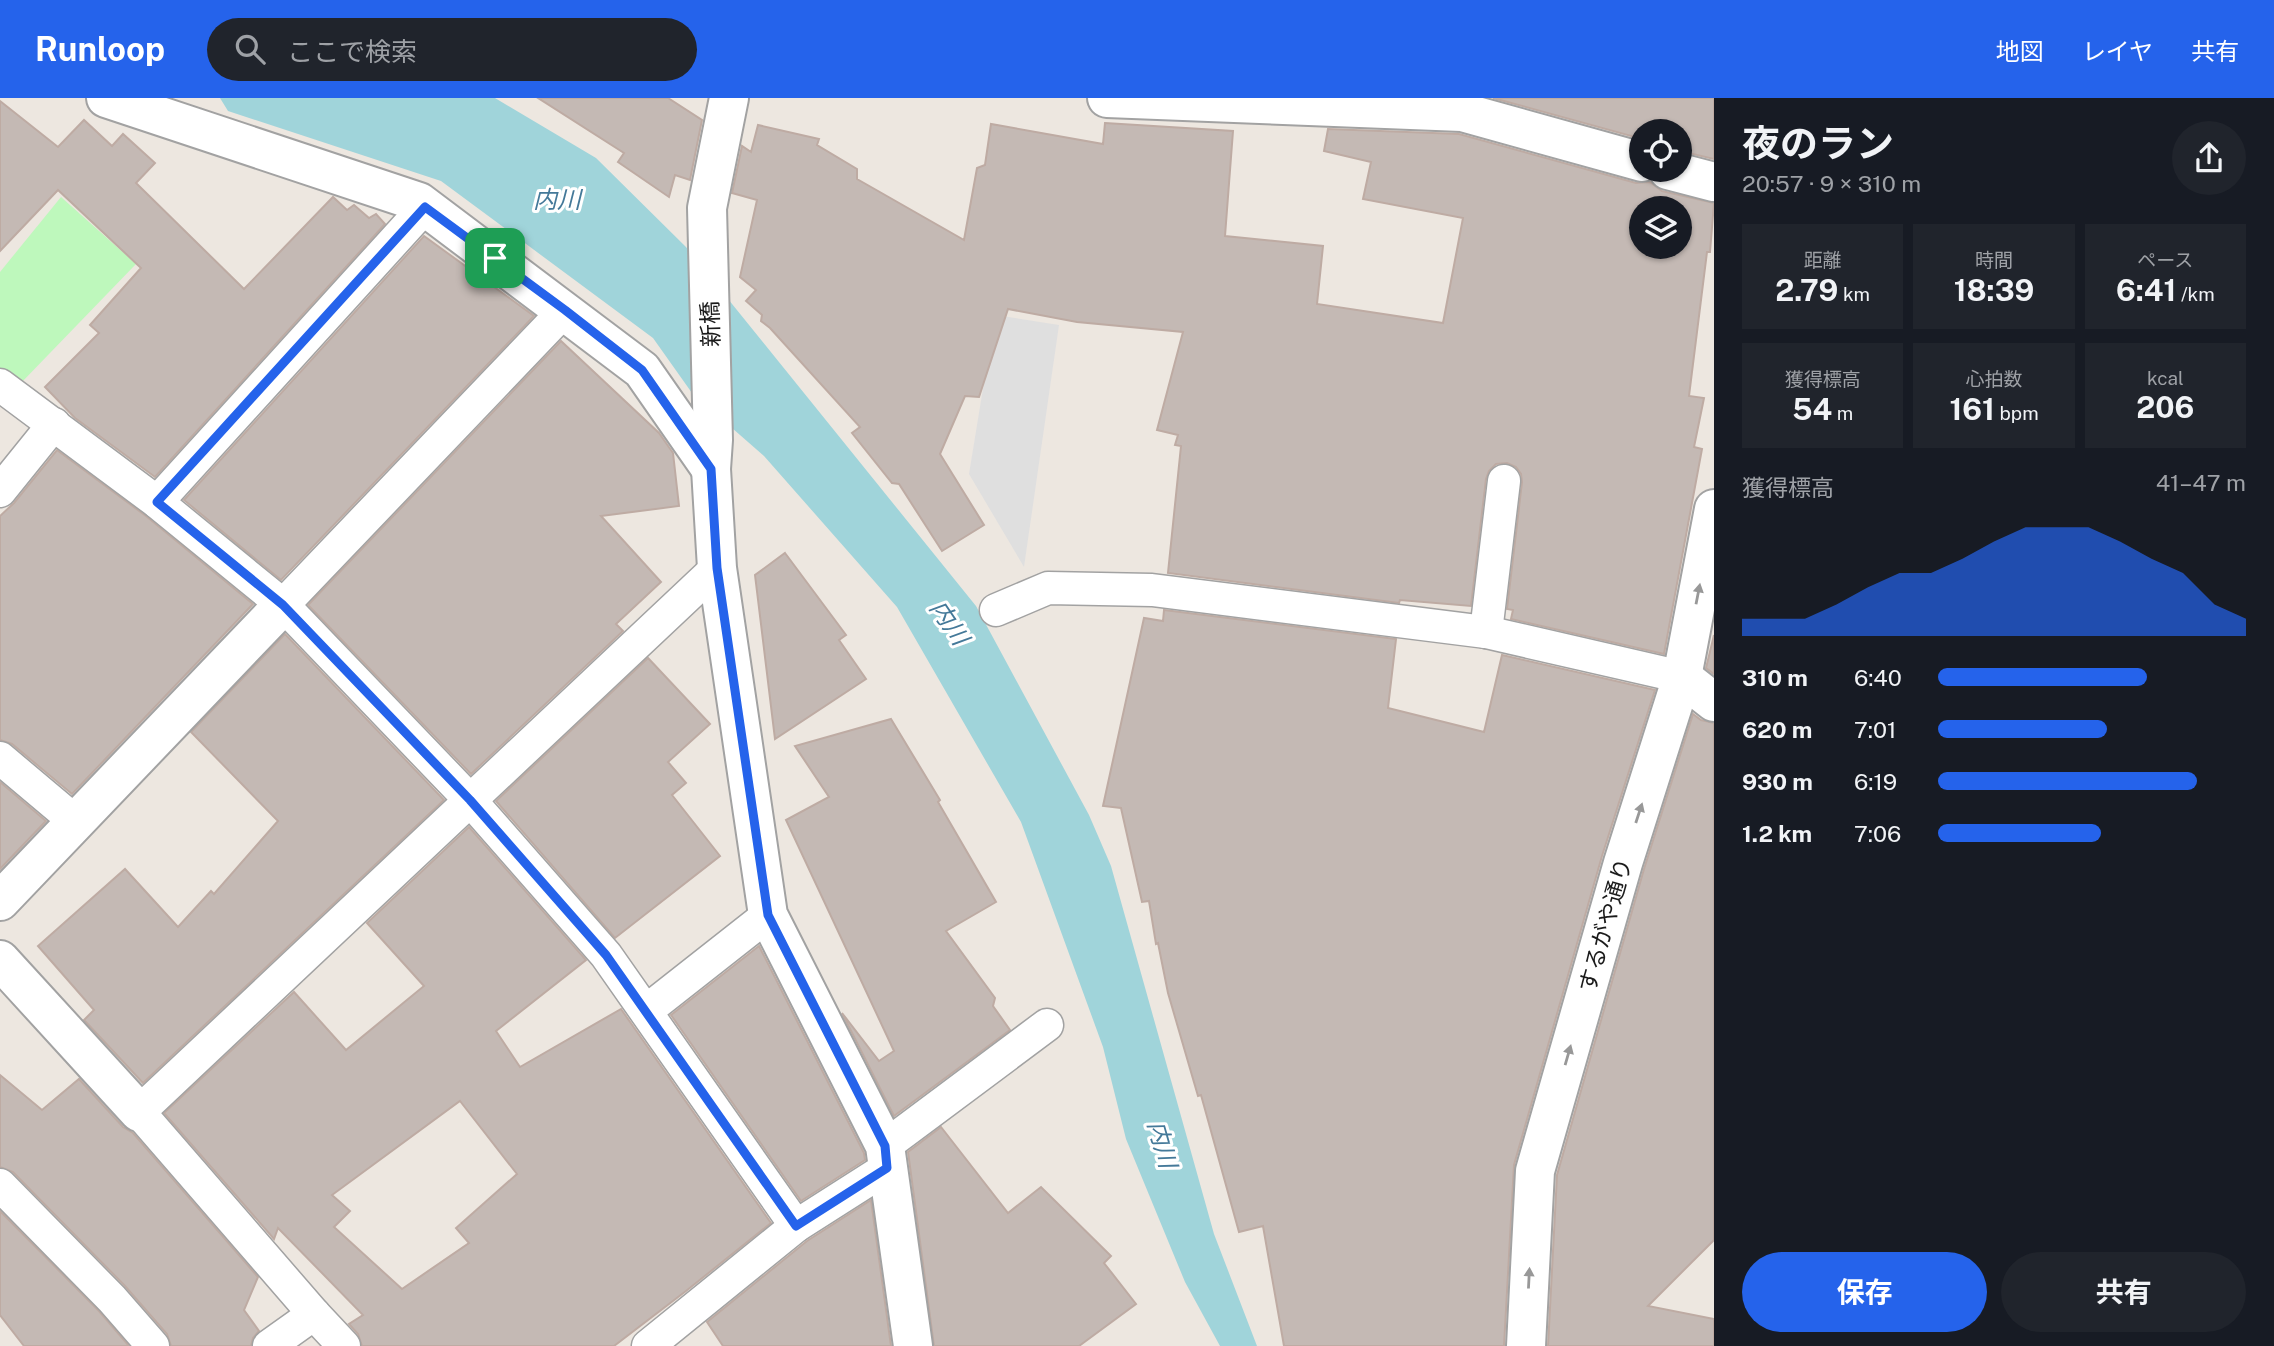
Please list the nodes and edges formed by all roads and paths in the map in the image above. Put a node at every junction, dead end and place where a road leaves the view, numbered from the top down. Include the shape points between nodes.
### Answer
1 (106, 98) edge
2 (729, 98) edge
3 (1107, 98) edge
4 (1629, 158) edge
5 (1692, 177) edge
6 (1714, 183) edge
7 (425, 207) junction
8 (565, 310) junction
9 (0, 385) edge
10 (54, 424) junction
11 (712, 454) junction
12 (1504, 481) dead end
13 (0, 491) edge
14 (157, 502) junction
15 (1714, 509) edge
16 (717, 568) junction
17 (283, 605) junction
18 (996, 610) dead end
19 (1486, 632) junction
20 (1682, 677) junction
21 (1714, 702) edge
22 (0, 758) edge
23 (470, 800) junction
24 (76, 822) junction
25 (0, 901) edge
26 (768, 915) junction
27 (0, 960) edge
28 (646, 1011) junction
29 (1047, 1025) dead end
30 (139, 1112) junction
31 (886, 1157) junction
32 (0, 1185) edge
33 (796, 1226) junction
34 (314, 1314) junction
35 (153, 1346) edge
36 (269, 1346) edge
37 (344, 1346) edge
38 (648, 1346) edge
39 (913, 1346) edge
40 (1526, 1346) edge

1 - 7 street
2 - 11 street, 新橋 via 707,208
3 - 4 street via 1462,112
5 - 6 street
7 - 8 street
7 - 14 lane
8 - 11 street via 642,370
8 - 17 lane
9 - 10 lane
10 - 13 lane
10 - 14 lane
11 - 16 street, 新橋
12 - 19 lane
14 - 17 lane
20 -> 15 street, するがや通り
16 - 23 lane
16 - 26 street, 新橋
17 - 23 lane
17 - 24 street
18 - 19 lane via 1048,588 1152,590
19 - 20 lane
20 - 21 street
40 -> 20 street, するがや通り via 1535,1171 1623,863
22 - 24 lane
23 - 28 lane via 606,955
23 - 30 lane
24 - 25 street
26 - 28 lane
26 - 31 street, 新橋
27 - 30 street
28 - 33 lane
29 - 31 lane
30 - 34 lane
31 - 33 lane
31 - 39 street, 新橋
32 - 35 lane
33 - 38 lane
34 - 36 lane
34 - 37 lane

